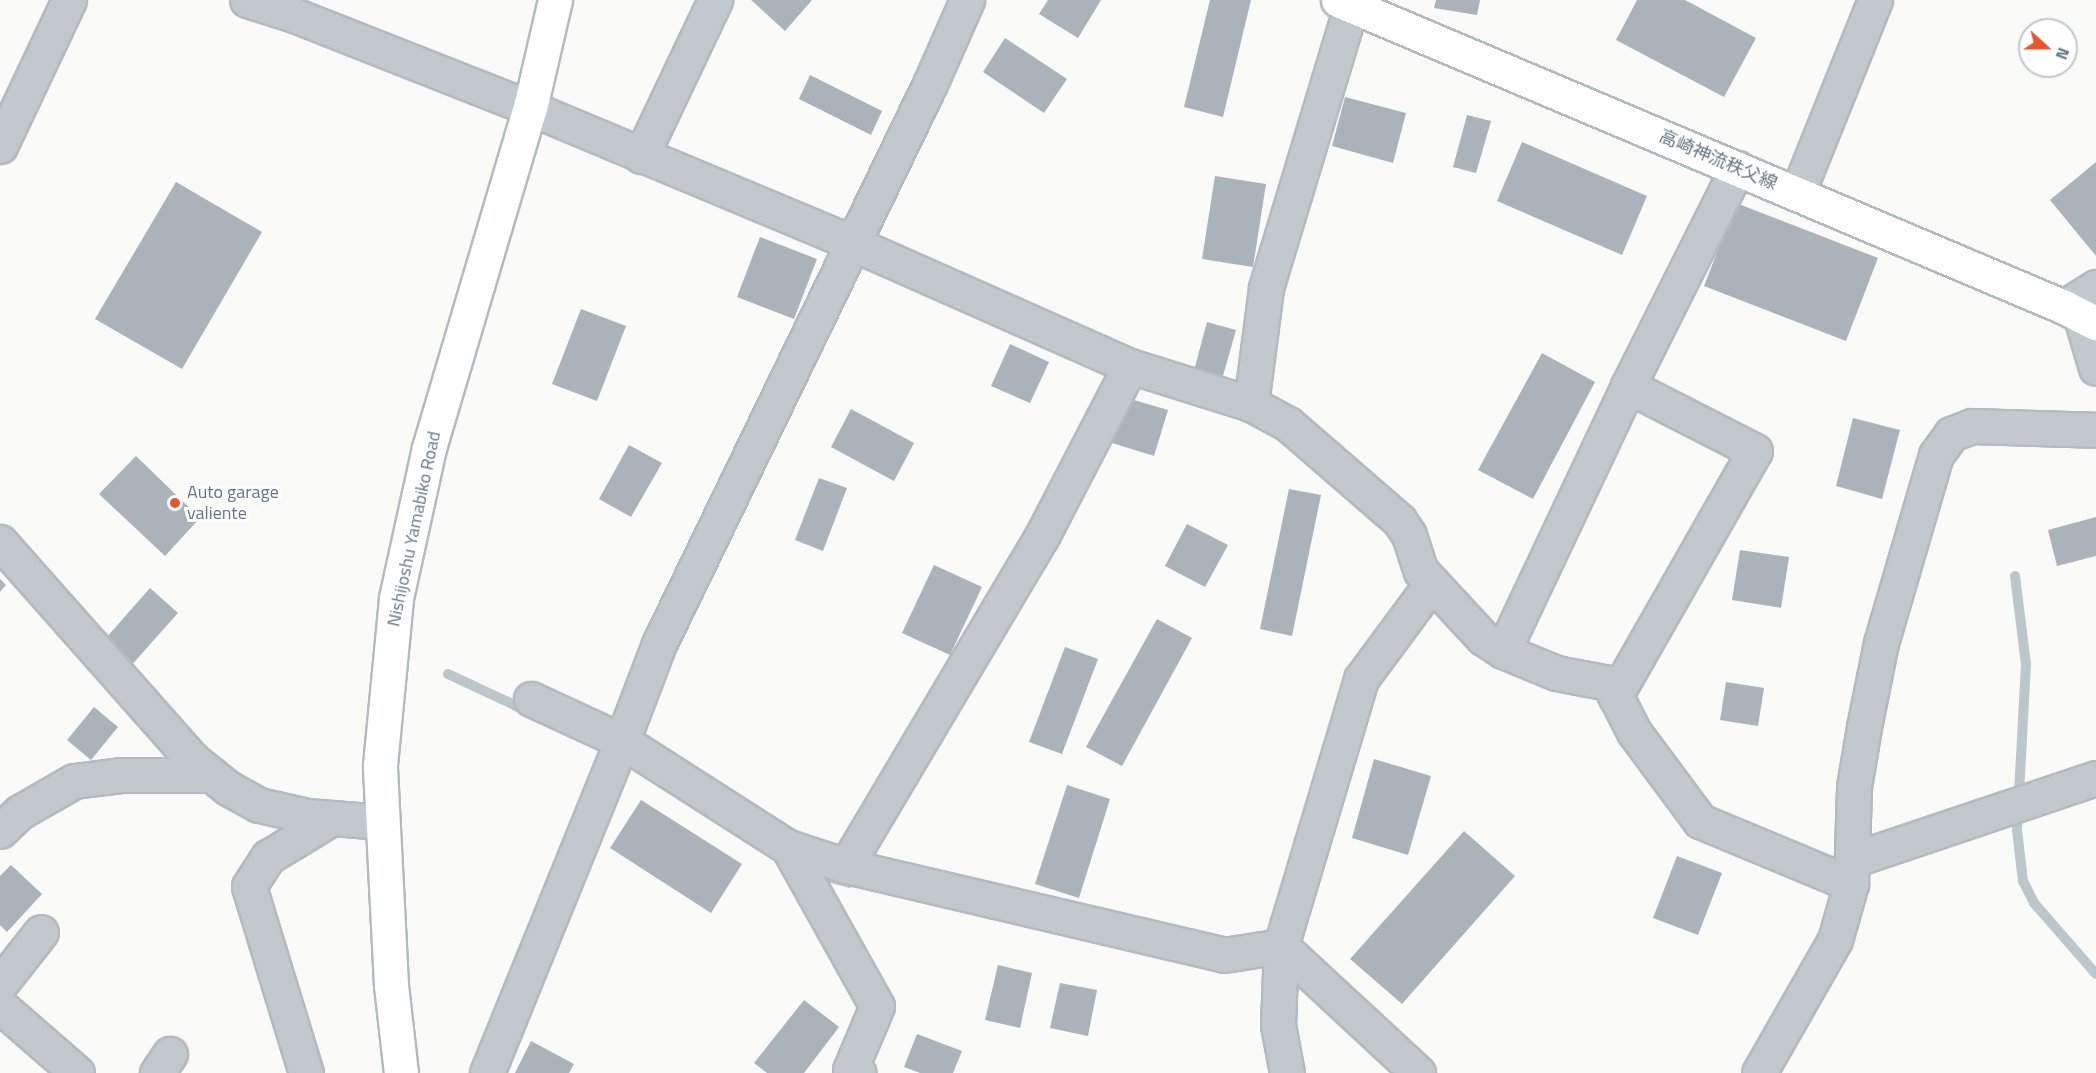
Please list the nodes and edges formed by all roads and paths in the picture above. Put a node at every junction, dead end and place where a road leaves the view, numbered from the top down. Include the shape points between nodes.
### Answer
1 (69, 0) edge
2 (247, 0) edge
3 (555, 0) edge
4 (715, 0) edge
5 (967, 0) edge
6 (1875, 0) edge
7 (1345, 3) edge
8 (297, 8) edge
9 (12, 91) edge
10 (530, 108) junction
11 (0, 147) edge
12 (641, 156) junction
13 (1737, 168) junction
14 (1797, 195) junction
15 (852, 243) junction
16 (2096, 287) edge
17 (2080, 316) edge
18 (1130, 366) junction
19 (2096, 368) edge
20 (1628, 386) junction
21 (1251, 404) junction
22 (2096, 430) edge
23 (0, 542) edge
24 (1432, 583) junction
25 (1503, 651) junction
26 (1615, 696) junction
27 (531, 699) dead end
28 (622, 741) junction
29 (212, 775) junction
30 (2096, 778) edge
31 (332, 818) junction
32 (383, 822) junction
33 (0, 831) edge
34 (788, 847) junction
35 (846, 866) junction
36 (1851, 872) junction
37 (41, 932) dead end
38 (1281, 945) junction
39 (0, 984) edge
40 (0, 1006) edge
41 (1769, 1070) edge
42 (77, 1073) edge
43 (306, 1073) edge
44 (400, 1073) edge
45 (487, 1073) edge
46 (860, 1073) edge
47 (1287, 1073) edge
48 (1418, 1073) edge

1 - 9 street
2 - 8 street
3 - 10 main road, Nishijoshu Yamabiko Road
4 - 12 street
5 - 15 street
6 - 14 street
7 - 13 main road, 高崎神流秩父線
7 - 21 street via 1266,288
8 - 10 street
9 - 11 street
10 - 12 street
10 - 32 main road, Nishijoshu Yamabiko Road via 429,448 396,598 380,765
12 - 15 street
13 - 14 main road, 高崎神流秩父線
13 - 20 street
14 - 17 main road, 高崎神流秩父線
15 - 18 street
15 - 28 street via 659,644
16 - 17 street
17 - 19 street
18 - 21 street
18 - 35 street via 1042,536
20 - 25 street
20 - 26 street via 1755,451
21 - 24 street via 1288,424 1399,520 1409,535 1421,571
22 - 36 street via 1972,426 1951,434 1936,454 1881,643 1854,787
23 - 29 street via 192,759
24 - 25 street via 1483,638
24 - 38 street via 1361,679
25 - 26 street via 1556,673 1609,683
26 - 36 street via 1634,732 1701,821
27 - 28 street
28 - 34 street
28 - 45 street
29 - 31 street via 259,805
29 - 33 street via 74,781 20,812
30 - 36 street
31 - 32 street
31 - 43 street via 268,857 249,886
32 - 44 main road, Nishijoshu Yamabiko Road via 391,985
34 - 35 street
34 - 46 street via 877,1006 850,1070
35 - 38 street via 1224,955
36 - 41 street via 1835,940
37 - 39 street
38 - 47 street via 1278,1025
38 - 48 street
40 - 42 street

